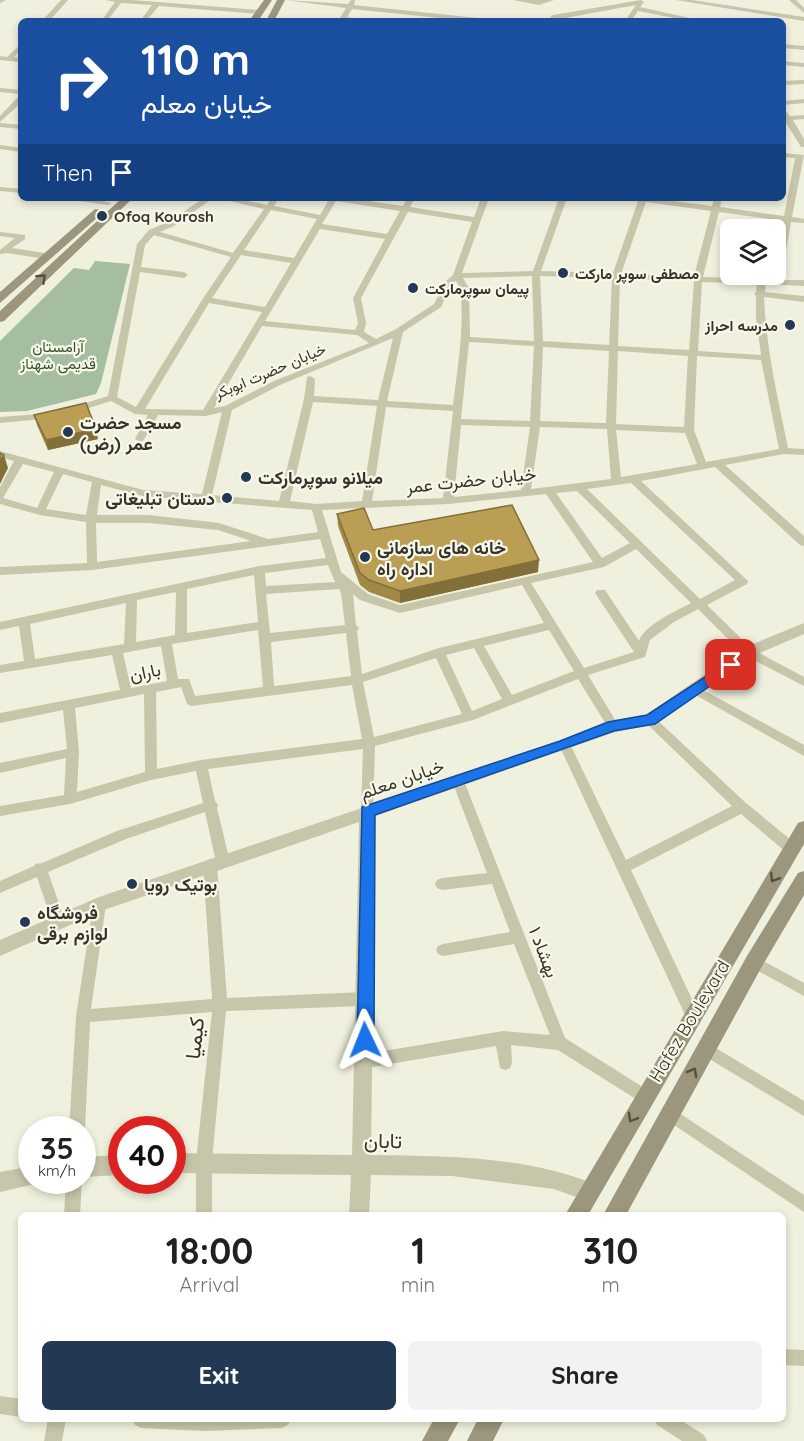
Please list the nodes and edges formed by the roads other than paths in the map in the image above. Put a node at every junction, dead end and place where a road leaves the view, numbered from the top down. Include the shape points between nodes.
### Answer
1 (65, 0) edge
2 (108, 0) edge
3 (268, 0) edge
4 (281, 0) edge
5 (288, 0) edge
6 (516, 0) edge
7 (551, 0) edge
8 (679, 0) edge
9 (792, 0) edge
10 (119, 1) edge
11 (539, 1) edge
12 (351, 3) edge
13 (640, 3) edge
14 (711, 3) edge
15 (157, 4) junction
16 (804, 11) edge
17 (260, 12) junction
18 (48, 18) edge
19 (106, 18) edge
20 (145, 18) edge
21 (255, 18) edge
22 (272, 18) edge
23 (343, 18) edge
24 (440, 18) edge
25 (552, 18) edge
26 (558, 18) edge
27 (630, 18) edge
28 (690, 18) edge
29 (702, 18) edge
30 (804, 19) edge
31 (786, 46) edge
32 (18, 48) edge
33 (804, 48) edge
34 (4, 59) edge
35 (786, 63) edge
36 (804, 65) edge
37 (804, 82) edge
38 (786, 83) edge
39 (0, 90) edge
40 (18, 92) edge
41 (804, 101) edge
42 (18, 102) edge
43 (786, 103) edge
44 (786, 114) edge
45 (786, 115) edge
46 (804, 117) edge
47 (18, 118) edge
48 (1, 121) edge
49 (18, 126) edge
50 (803, 140) edge
51 (0, 147) edge
52 (18, 150) edge
53 (786, 155) edge
54 (802, 157) edge
55 (0, 189) edge
56 (17, 191) edge
57 (109, 201) edge
58 (125, 201) edge
59 (206, 201) edge
60 (234, 201) edge
61 (273, 201) edge
62 (332, 201) edge
63 (354, 201) edge
64 (410, 201) edge
65 (484, 201) edge
66 (562, 201) edge
67 (642, 201) edge
68 (659, 201) edge
69 (717, 201) edge
70 (716, 208) junction
71 (267, 209) junction
72 (406, 209) junction
73 (477, 220) junction
74 (789, 220) junction
75 (320, 222) junction
76 (804, 222) edge
77 (152, 232) junction
78 (0, 234) edge
79 (786, 234) edge
80 (390, 237) junction
81 (3, 252) edge
82 (236, 254) junction
83 (45, 256) junction
84 (297, 261) junction
85 (137, 269) junction
86 (536, 273) junction
87 (184, 275) dead end
88 (457, 276) junction
89 (616, 277) junction
90 (698, 279) junction
91 (720, 280) edge
92 (786, 282) edge
93 (804, 283) edge
94 (761, 285) edge
95 (758, 294) junction
96 (1, 297) edge
97 (804, 299) edge
98 (206, 300) junction
99 (268, 310) junction
100 (0, 318) edge
101 (260, 323) junction
102 (399, 331) junction
103 (359, 333) junction
104 (465, 339) junction
105 (376, 343) junction
106 (539, 344) junction
107 (615, 349) junction
108 (693, 353) junction
109 (766, 358) junction
110 (310, 379) dead end
111 (112, 398) junction
112 (309, 399) junction
113 (382, 404) junction
114 (228, 408) junction
115 (457, 408) junction
116 (138, 412) junction
117 (154, 413) junction
118 (206, 413) junction
119 (0, 420) edge
120 (455, 422) junction
121 (535, 425) junction
122 (611, 425) junction
123 (689, 430) junction
124 (140, 439) dead end
125 (784, 451) junction
126 (804, 452) edge
127 (0, 454) edge
128 (20, 460) junction
129 (716, 463) junction
130 (702, 465) junction
131 (59, 472) junction
132 (633, 479) junction
133 (97, 481) junction
134 (616, 482) junction
135 (579, 487) junction
136 (548, 489) junction
137 (526, 491) junction
138 (0, 496) edge
139 (206, 500) junction
140 (0, 501) edge
141 (448, 501) junction
142 (284, 503) junction
143 (366, 506) junction
144 (316, 507) junction
145 (40, 512) junction
146 (91, 519) junction
147 (324, 535) junction
148 (804, 542) edge
149 (638, 543) junction
150 (273, 544) junction
151 (333, 561) junction
152 (600, 564) junction
153 (92, 566) junction
154 (258, 570) junction
155 (0, 571) edge
156 (336, 574) junction
157 (525, 582) junction
158 (342, 585) junction
159 (182, 587) junction
160 (261, 590) junction
161 (601, 593) dead end
162 (132, 598) junction
163 (701, 604) junction
164 (24, 621) junction
165 (262, 625) junction
166 (0, 626) edge
167 (550, 626) junction
168 (352, 628) junction
169 (804, 628) edge
170 (181, 638) junction
171 (265, 638) junction
172 (166, 641) junction
173 (477, 643) junction
174 (130, 648) junction
175 (116, 649) junction
176 (439, 652) junction
177 (748, 652) junction
178 (641, 654) junction
179 (30, 663) junction
180 (0, 669) edge
181 (579, 674) junction
182 (357, 680) junction
183 (804, 682) edge
184 (173, 684) junction
185 (696, 690) junction
186 (150, 691) junction
187 (269, 691) junction
188 (127, 694) junction
189 (510, 702) junction
190 (69, 706) junction
191 (469, 717) junction
192 (0, 718) edge
193 (650, 720) junction
194 (613, 726) junction
195 (369, 743) junction
196 (565, 745) junction
197 (804, 751) edge
198 (73, 752) junction
199 (201, 765) junction
200 (0, 768) edge
201 (151, 775) junction
202 (458, 781) junction
203 (70, 799) junction
204 (212, 805) junction
205 (742, 807) junction
206 (0, 811) edge
207 (368, 812) junction
208 (804, 828) edge
209 (792, 849) junction
210 (217, 863) junction
211 (624, 867) junction
212 (40, 868) junction
213 (496, 878) junction
214 (804, 879) edge
215 (442, 884) dead end
216 (0, 887) edge
217 (99, 904) junction
218 (55, 912) dead end
219 (518, 937) junction
220 (0, 948) edge
221 (443, 950) dead end
222 (754, 962) junction
223 (804, 990) edge
224 (364, 999) junction
225 (220, 1005) junction
226 (692, 1014) junction
227 (83, 1016) junction
228 (503, 1038) junction
229 (560, 1043) junction
230 (706, 1049) junction
231 (366, 1060) junction
232 (505, 1063) dead end
233 (644, 1096) junction
234 (804, 1108) edge
235 (670, 1114) junction
236 (78, 1116) edge
237 (204, 1161) junction
238 (186, 1162) edge
239 (362, 1164) junction
240 (18, 1179) edge
241 (0, 1182) edge
242 (590, 1192) junction
243 (73, 1194) edge
244 (804, 1204) edge
245 (72, 1212) edge
246 (204, 1212) edge
247 (359, 1212) edge
248 (578, 1212) edge
249 (616, 1212) edge
250 (786, 1357) edge
251 (804, 1358) edge
252 (0, 1405) edge
253 (18, 1408) edge
254 (56, 1422) edge
255 (446, 1422) edge
256 (490, 1422) edge
257 (668, 1422) edge
258 (53, 1441) edge
259 (434, 1441) edge
260 (479, 1441) edge
261 (698, 1441) edge

1 - 18 street
2 - 10 street
3 - 17 main road
4 - 22 main road
5 - 12 street
6 - 11 street
7 - 11 street
8 - 14 street
9 - 16 street
10 - 15 street
10 - 19 street
11 - 25 street
12 - 23 street
12 - 24 street
13 - 26 street
13 - 27 street
13 - 28 street
14 - 29 street
14 - 30 street
15 - 17 street via 208,12
15 - 20 street
17 - 21 main road
31 - 33 street
32 - 34 street
35 - 36 street
37 - 38 street
39 - 40 street
41 - 43 street
42 - 48 street
44 - 46 street
45 - 50 street
47 - 48 street
48 - 49 street
51 - 52 street
53 - 54 street
54 - 74 street
55 - 56 street
57 - 83 main road
100 -> 58 main road
59 - 77 street
60 - 71 street
61 - 71 street
62 - 75 street
63 - 72 street
64 - 72 street
65 - 73 street, خیابان حضرت ابوبکر
66 - 86 street
67 - 89 street
68 - 70 street
69 - 70 street
70 - 74 street
70 - 90 street
71 - 75 street
71 - 82 street
72 - 73 street
72 - 80 street
73 - 88 street, خیابان حضرت ابوبکر
74 - 76 street
74 - 79 street
75 - 80 street
75 - 84 street
77 - 82 street
77 - 85 street via 141,244
78 - 81 street via 22,237
80 - 103 street via 357,298 362,323
81 - 83 street
82 - 84 street
82 - 98 street
83 - 96 main road
84 - 99 street
85 - 87 street
85 - 111 street
86 - 88 street
86 - 89 street
86 - 106 street
88 - 102 street, خیابان حضرت ابوبکر via 448,282 438,305
88 - 104 street via 465,288
89 - 90 street
89 - 107 street
90 - 91 street
90 - 108 street
92 - 93 street
94 - 95 street
95 - 97 street
95 - 109 street
98 - 99 street
98 - 116 street
99 - 101 street
101 - 103 street
101 - 118 street
102 - 105 street, خیابان حضرت ابوبکر
102 - 113 street
103 - 105 street
104 - 106 street
104 - 115 street
105 - 114 street, خیابان حضرت ابوبکر via 277,383
106 - 107 street
106 - 121 street
107 - 108 street
107 - 122 street
108 - 109 street
108 - 123 street
109 - 125 street
110 - 112 street
111 - 116 street, خیابان حضرت ابوبکر
111 - 119 street via 53,416
112 - 113 street
112 - 142 street
113 - 115 street
113 - 143 street
114 - 118 street, خیابان حضرت ابوبکر
114 - 139 street
115 - 120 street
116 - 117 street, خیابان حضرت ابوبکر
117 - 118 street, خیابان حضرت ابوبکر
117 - 124 street
120 - 121 street
120 - 141 street
121 - 122 street
121 - 137 street
122 - 123 street
122 - 134 street
123 - 130 street
125 - 126 street, خیابان حضرت عمر
125 - 129 street, خیابان حضرت عمر
127 - 128 street, خیابان حضرت عمر
128 - 131 street, خیابان حضرت عمر
128 - 138 street
129 - 130 street, خیابان حضرت عمر
129 - 148 street
130 - 132 street, خیابان حضرت عمر
131 - 133 street, خیابان حضرت عمر
131 - 145 street
132 - 134 street, خیابان حضرت عمر
132 - 163 street via 742,581
133 - 139 street, خیابان حضرت عمر via 143,494
133 - 146 street
134 - 135 street, خیابان حضرت عمر
135 - 136 street, خیابان حضرت عمر
135 - 149 street
136 - 137 street, خیابان حضرت عمر
136 - 152 street
137 - 141 street, خیابان حضرت عمر
139 - 142 street, خیابان حضرت عمر
140 - 145 street
141 - 143 street, خیابان حضرت عمر
142 - 144 street, خیابان حضرت عمر
143 - 144 street, خیابان حضرت عمر
144 - 147 street
145 - 146 street
146 - 150 street via 149,519 219,527
146 - 153 street
147 - 150 street
147 - 151 street
149 - 152 street
149 - 163 street
150 - 153 street
151 - 154 street
151 - 156 street
152 - 157 street
153 - 155 street
154 - 159 street
154 - 160 street
156 - 157 street via 364,597 400,609
156 - 158 street
157 - 167 street
158 - 160 street
158 - 168 street via 347,593
159 - 162 street
159 - 170 street
160 - 165 street
161 - 178 street
162 - 164 street
162 - 174 street
163 - 177 street
163 - 178 street via 670,619 645,638
164 - 166 street
164 - 179 street
165 - 170 street
165 - 171 street
167 - 173 street, باران
167 - 181 street
168 - 171 street
168 - 182 street
169 - 177 street, خیابان معلم
170 - 172 street
171 - 187 street
172 - 174 street
172 - 184 street
173 - 176 street, باران
173 - 189 street
174 - 175 street
175 - 179 street
175 - 188 street
176 - 182 street, باران
176 - 191 street
177 - 183 street
177 - 185 street, خیابان معلم
178 - 181 street
179 - 180 street
181 - 189 street
181 - 194 street
182 - 187 street, باران
182 - 195 street
184 - 186 street, باران
184 - 187 street, باران via 185,682 191,701
185 - 193 street, خیابان معلم
185 - 197 street
186 - 188 street, باران
186 - 201 street
188 - 190 street, باران
189 - 191 street
190 - 192 street, باران
190 - 198 street
191 - 195 street
193 - 194 street, خیابان معلم
193 - 205 street
194 - 196 street, خیابان معلم
195 - 199 street
195 - 207 street
196 - 202 street, خیابان معلم
196 - 211 street
198 - 200 street
198 - 203 street
199 - 201 street
199 - 204 street, کیمیا
201 - 203 street
202 - 207 street, خیابان معلم
202 - 213 street, بهشاد ۱
203 - 206 street
204 - 210 street, کیمیا
204 - 212 street
205 - 209 street
205 - 211 street
207 - 210 street, خیابان معلم
207 - 224 street
208 - 209 main road, Hafez Boulevard
209 -> 226 main road, Hafez Boulevard
210 - 217 street, خیابان معلم
210 - 225 street, کیمیا
211 - 226 street
212 - 216 street
212 - 218 street
213 - 215 street
213 - 219 street, بهشاد ۱
214 - 222 main road, Hafez Boulevard
217 - 220 street, خیابان معلم
217 - 227 street
219 - 221 street
219 - 229 street, بهشاد ۱
222 - 223 street
222 - 230 main road, Hafez Boulevard
224 - 225 street
224 - 231 street
225 - 227 street
225 - 237 street, کیمیا
226 - 233 main road, Hafez Boulevard
227 - 236 street
228 - 229 street
228 - 231 street
228 - 232 street
229 - 233 street
230 - 234 street
235 -> 230 main road, Hafez Boulevard
231 - 239 street
233 -> 242 main road, Hafez Boulevard
235 - 244 street
235 - 249 main road, Hafez Boulevard
237 - 238 street, تابان
237 - 239 street, تابان
237 - 246 street, کیمیا
239 - 242 street, تابان via 452,1166 554,1179
239 - 247 street
240 - 241 street
242 - 248 main road, Hafez Boulevard
243 - 245 street
250 - 251 street
252 - 253 street
254 - 258 street
255 - 259 main road
256 - 260 main road
257 - 261 street

